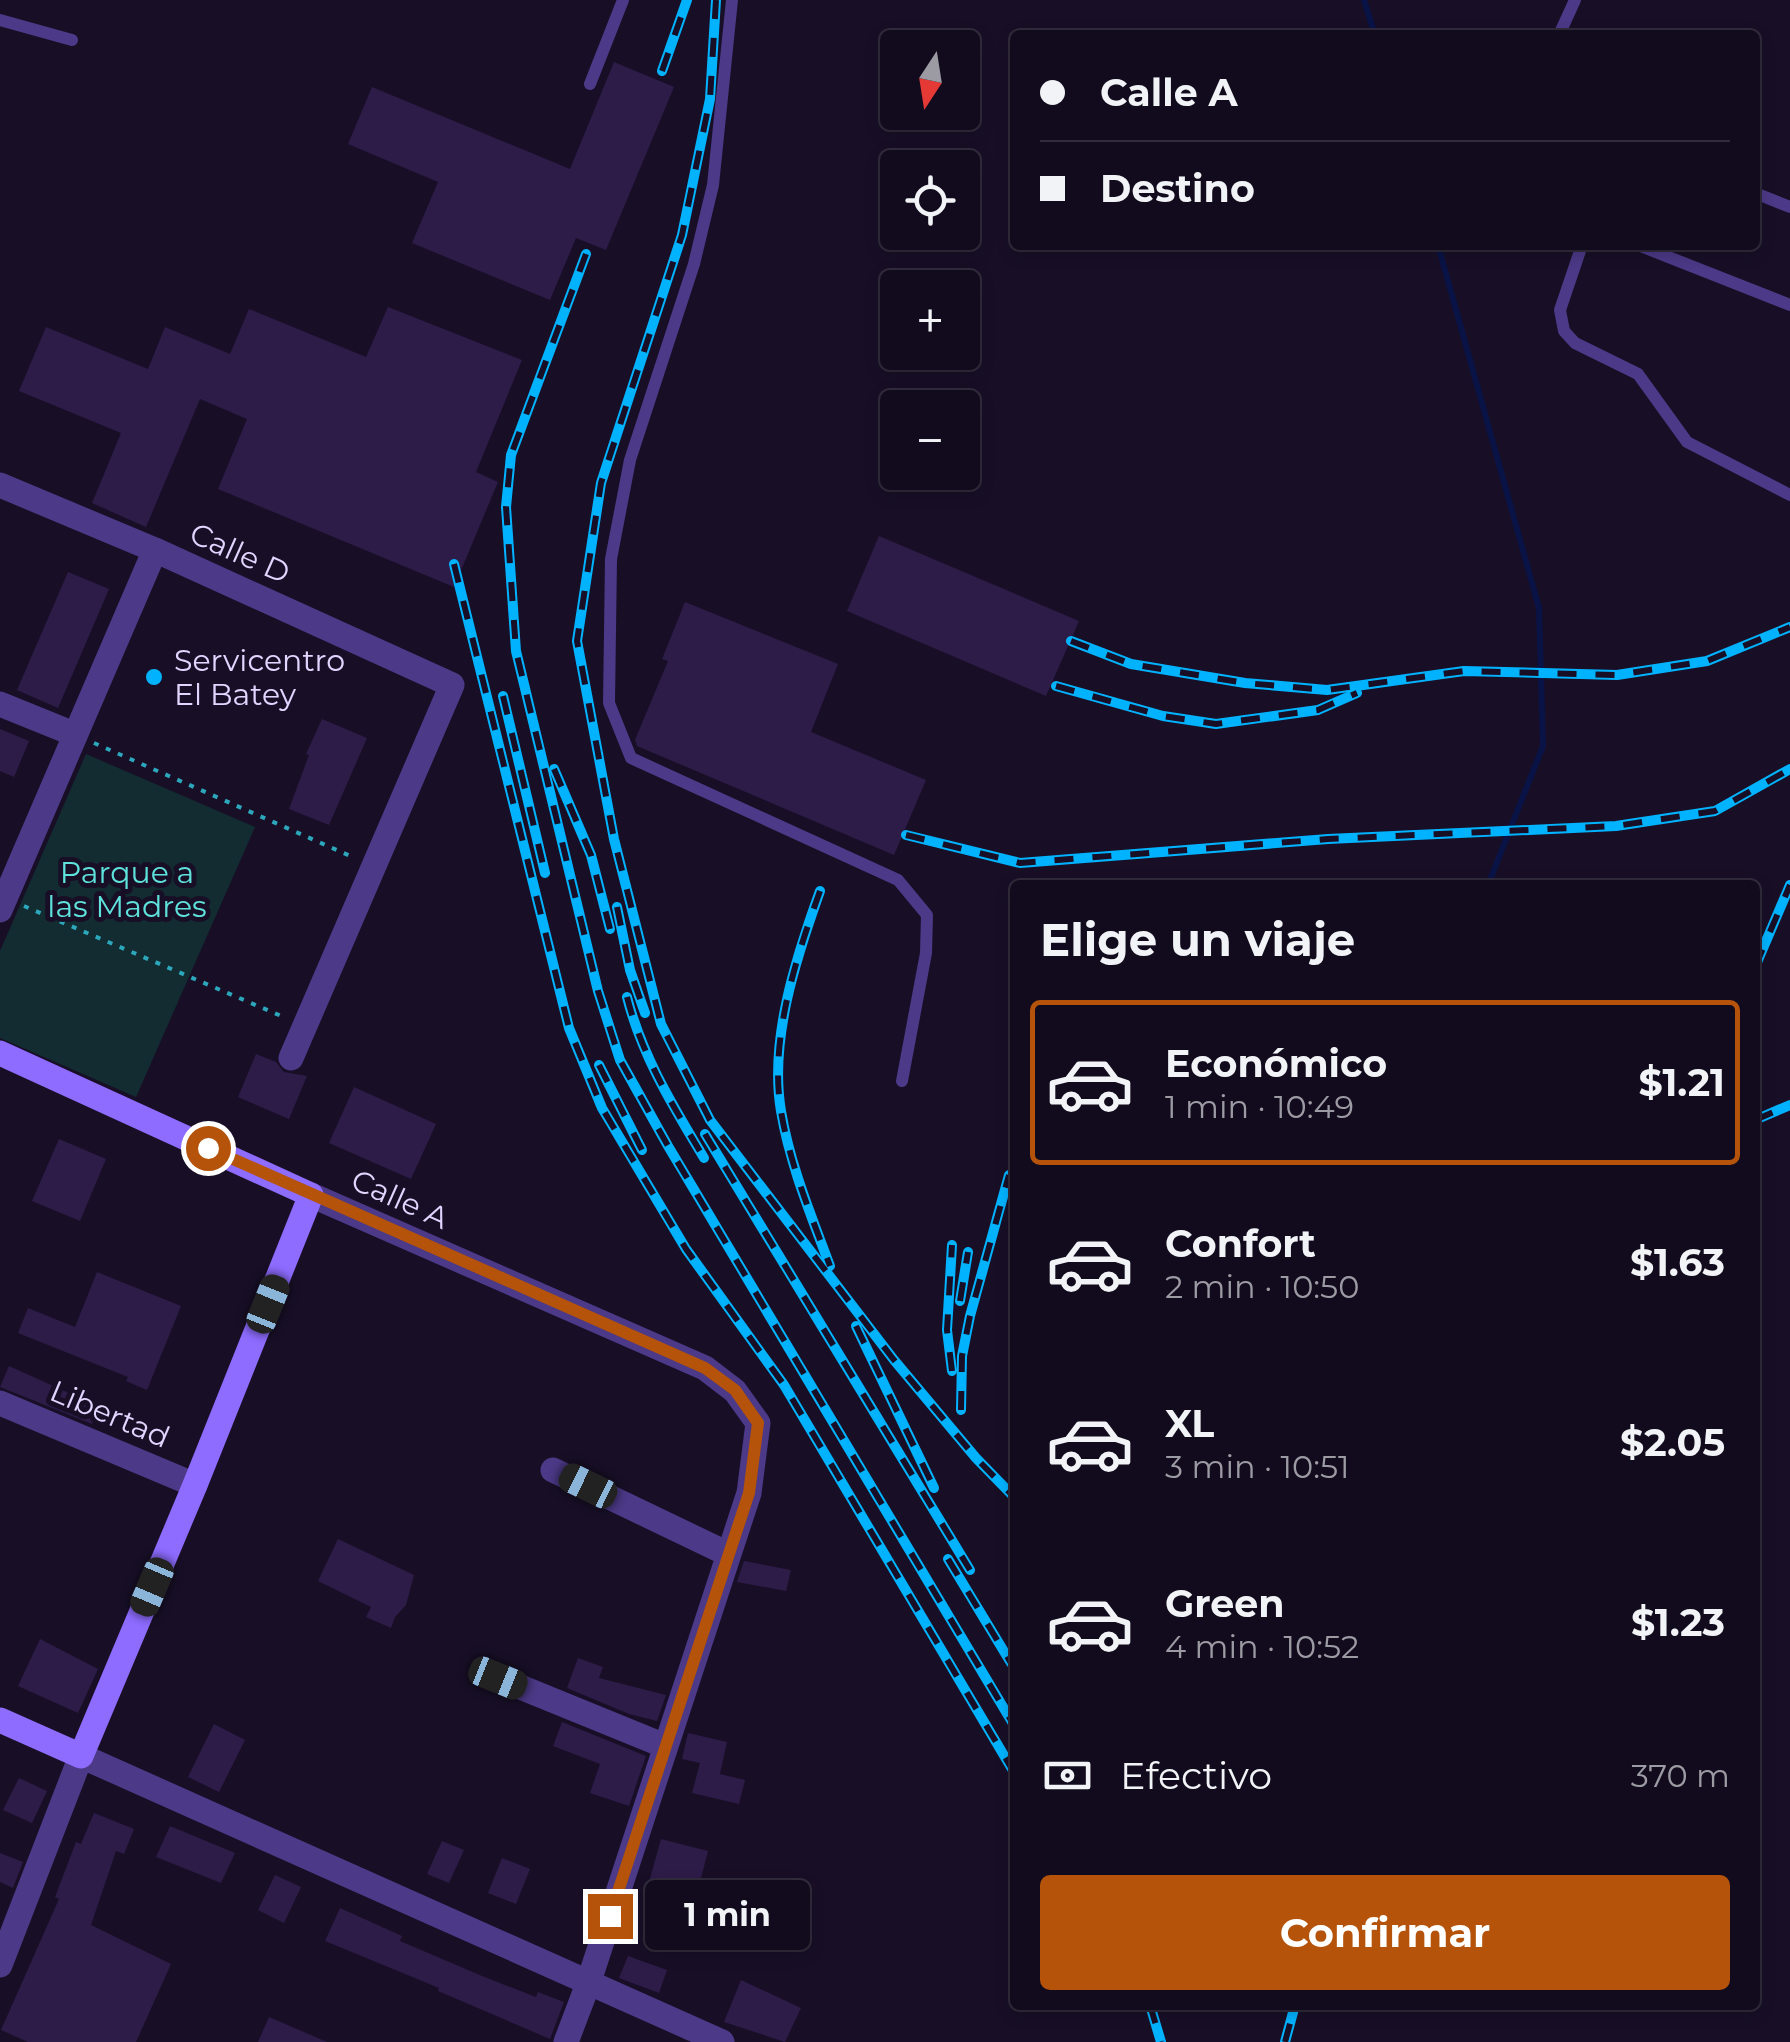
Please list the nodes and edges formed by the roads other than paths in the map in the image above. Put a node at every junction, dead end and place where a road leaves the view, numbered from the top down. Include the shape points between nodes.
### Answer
1 (624, 0) edge
2 (732, 0) edge
3 (1574, 0) edge
4 (0, 20) edge
5 (1561, 30) edge
6 (72, 40) dead end
7 (590, 84) dead end
8 (1760, 195) edge
9 (1790, 207) edge
10 (1580, 250) edge
11 (1650, 250) edge
12 (1790, 306) edge
13 (0, 485) edge
14 (1790, 494) edge
15 (155, 550) junction
16 (0, 704) edge
17 (74, 734) junction
18 (2, 901) edge
19 (0, 1053) edge
20 (291, 1058) dead end
21 (902, 1082) dead end
22 (311, 1195) junction
23 (0, 1403) edge
24 (553, 1470) dead end
25 (195, 1486) junction
26 (728, 1554) junction
27 (498, 1678) dead end
28 (0, 1720) edge
29 (665, 1746) junction
30 (81, 1756) junction
31 (10, 1906) edge
32 (0, 1965) edge
33 (588, 1984) junction
34 (566, 2042) edge
35 (722, 2042) edge

1 - 7 lane
2 - 21 lane via 713,186 630,460 612,559 609,702 631,758 898,880 928,915
3 - 5 lane
4 - 6 lane
8 - 9 lane
10 - 14 lane via 1560,310 1564,331 1638,374 1687,442
11 - 12 lane
13 - 15 street, Calle D
15 - 17 street
15 - 20 street, Calle D via 452,684
16 - 17 street
17 - 18 street
19 - 22 street, Calle A
22 - 25 street
22 - 26 street, Calle A via 705,1368 735,1390 758,1423 749,1493
23 - 25 street, Libertad
24 - 26 street
25 - 30 street
26 - 29 street
27 - 29 street
28 - 30 street
29 - 33 street
30 - 31 street
30 - 33 street
31 - 32 street
33 - 34 street
33 - 35 street

